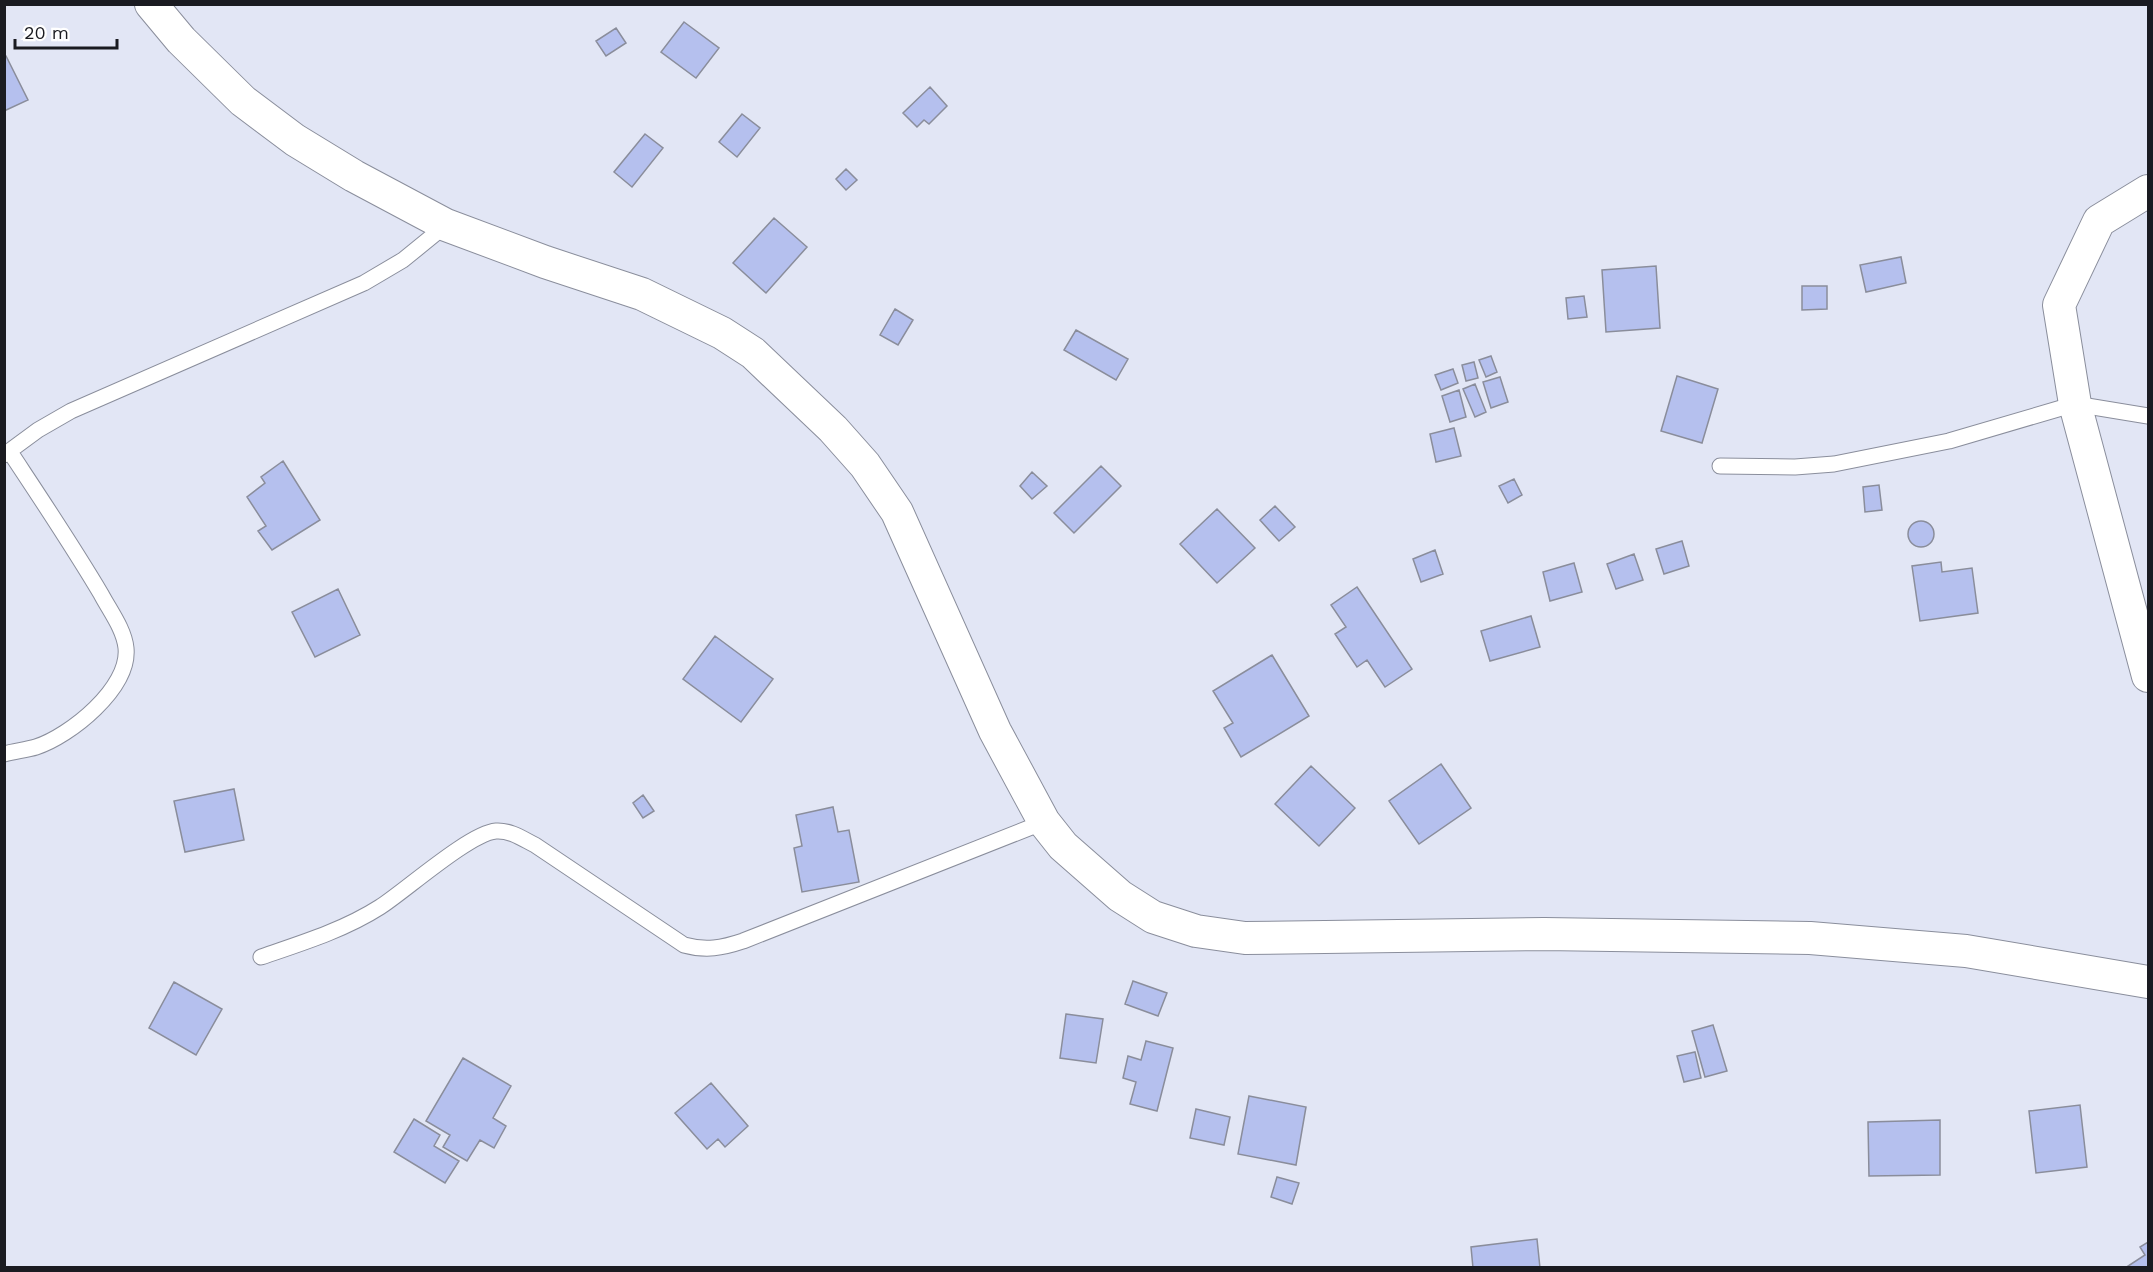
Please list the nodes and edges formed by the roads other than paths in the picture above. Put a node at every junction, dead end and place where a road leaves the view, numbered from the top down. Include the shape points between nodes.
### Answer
1 (151, 4) edge
2 (2148, 191) edge
3 (446, 225) junction
4 (2075, 404) junction
5 (2148, 416) edge
6 (7, 453) edge
7 (1720, 466) dead end
8 (2148, 676) edge
9 (4, 754) edge
10 (1044, 822) junction
11 (261, 957) dead end
12 (2148, 982) edge

1 - 3 street via 243,101 295,141
2 - 4 street via 2099,221 2059,305
3 - 6 lane via 403,260 364,283 71,411
3 - 10 street via 642,294 722,333 753,353 833,429 865,465 897,512 995,731
4 - 5 lane
4 - 7 lane via 1949,441 1844,463
4 - 8 street
6 - 9 lane via 70,541 120,629 126,656 108,695 89,715 45,743
10 - 11 lane via 743,941 700,949 684,945 535,845 496,831 480,836 379,907 319,938
10 - 12 street via 1063,846 1120,896 1153,917 1196,931 1245,938 1544,934 1810,938 1966,951

